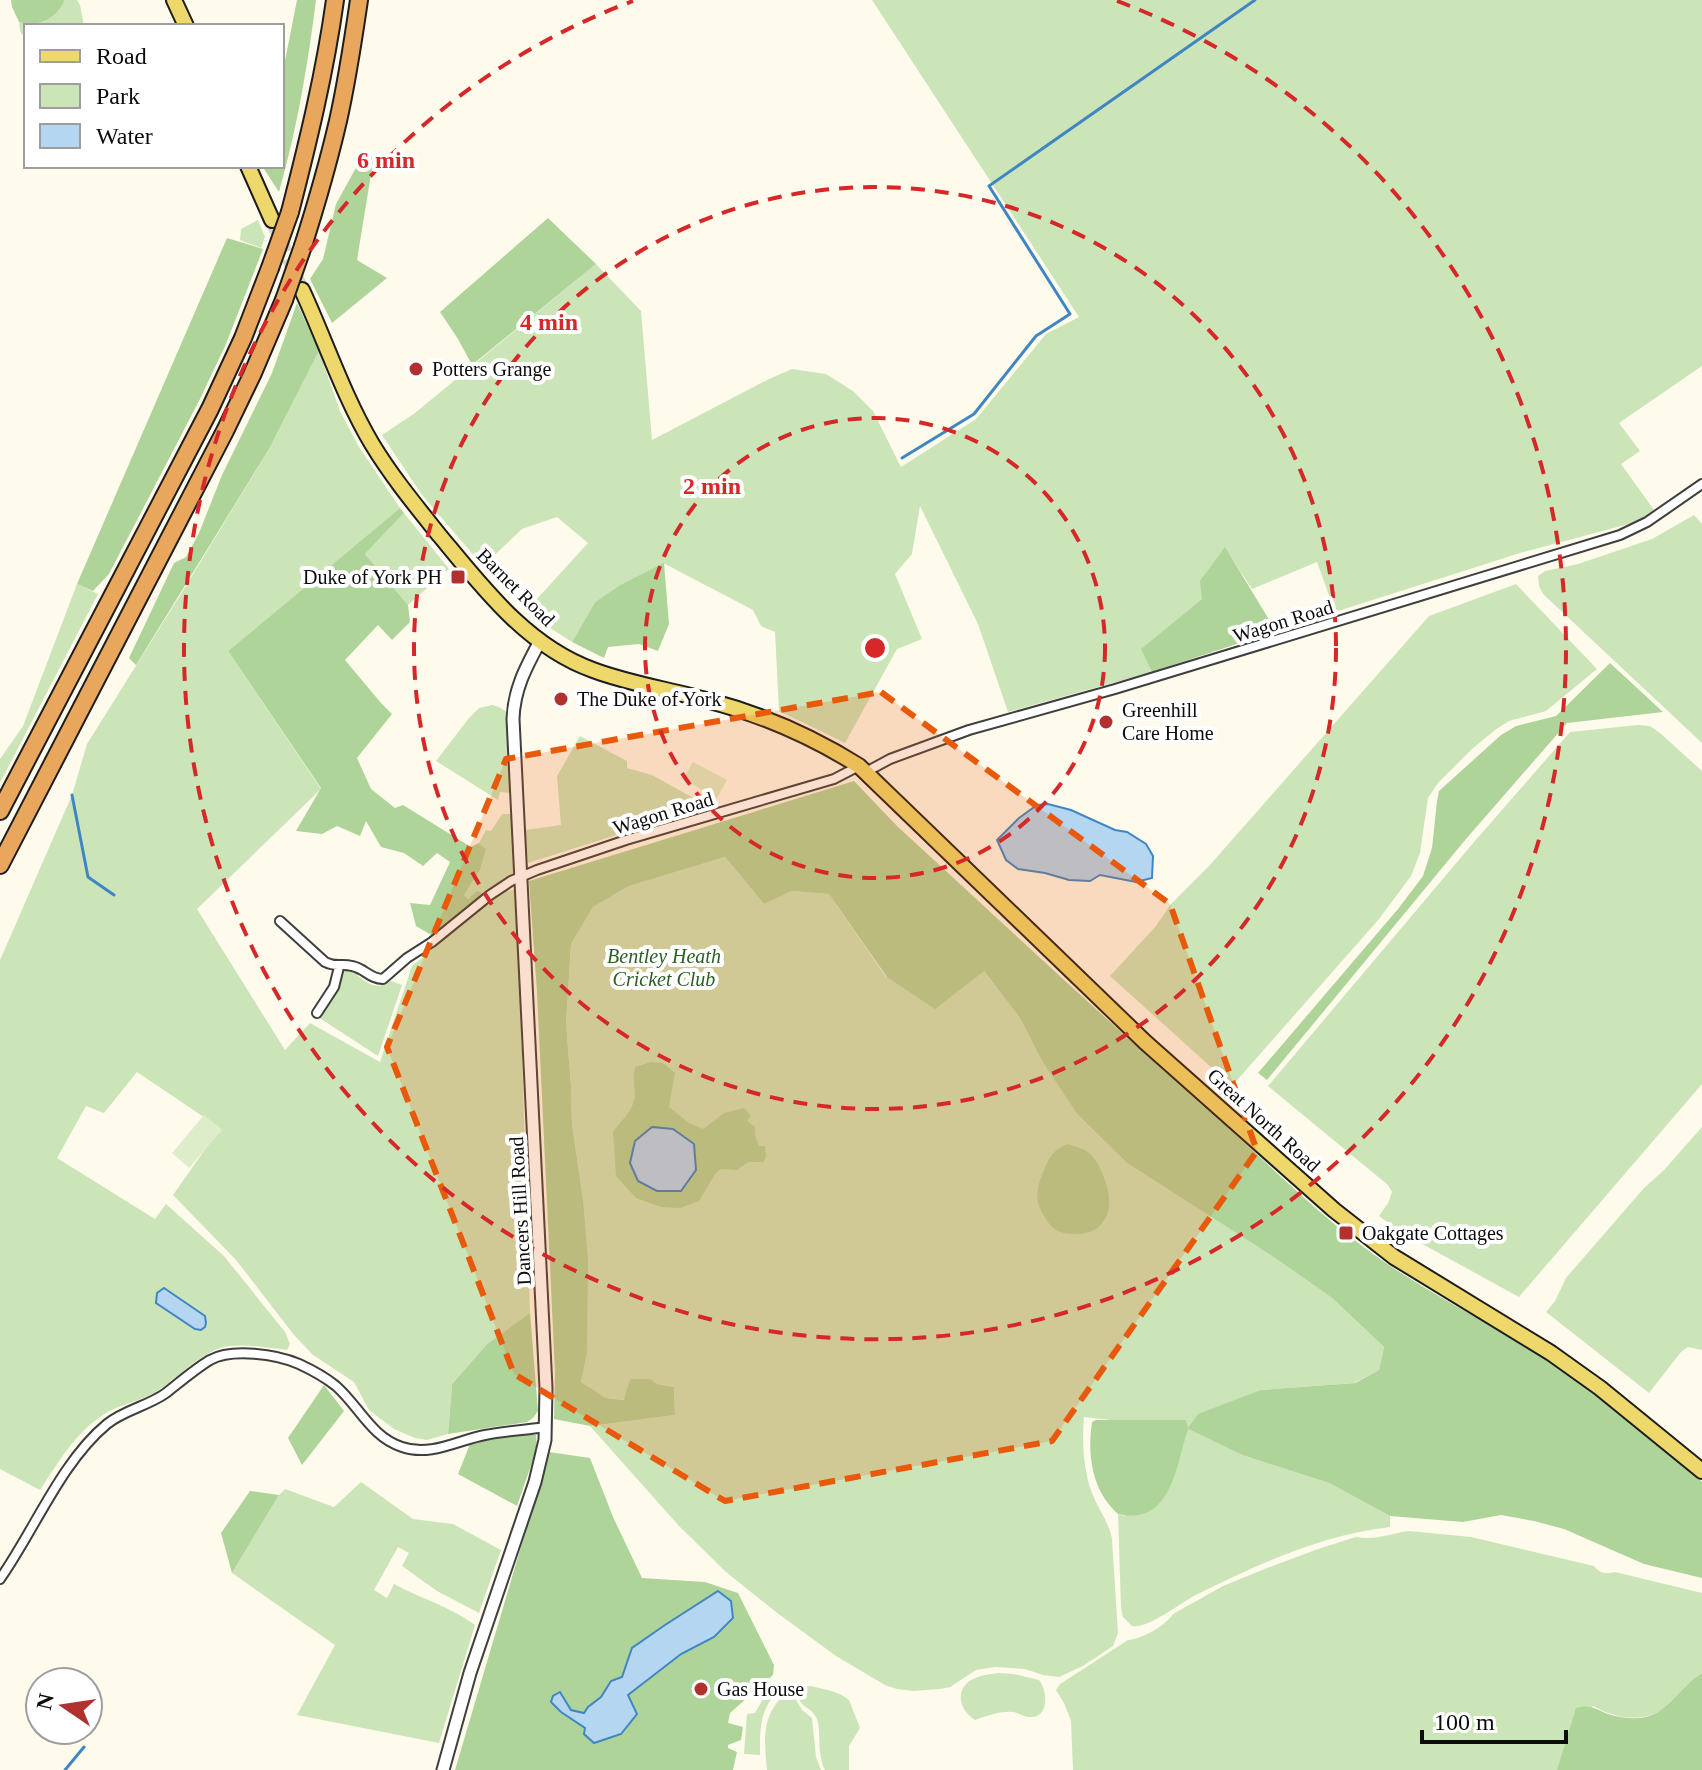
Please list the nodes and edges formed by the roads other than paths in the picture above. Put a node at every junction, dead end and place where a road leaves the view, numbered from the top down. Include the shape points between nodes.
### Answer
1 (174, 0) edge
2 (335, 0) edge
3 (359, 0) edge
4 (185, 24) edge
5 (249, 168) edge
6 (272, 220) tunnel mouth
7 (302, 290) tunnel mouth
8 (1702, 484) edge
9 (540, 641) junction
10 (837, 752) joint
11 (862, 769) junction
12 (0, 811) edge
13 (0, 865) edge
14 (521, 877) junction
15 (280, 921) dead end
16 (339, 967) junction
17 (317, 1013) dead end
18 (546, 1427) junction
19 (1702, 1471) edge
20 (0, 1579) edge
21 (443, 1770) edge

1 - 4 main road
2 - 12 highway, bridge via 312,130 290,212 243,338
3 - 13 highway, bridge via 323,181 284,300 225,431
5 - 6 main road
7 - 9 main road, Barnet Road via 361,424 395,479 475,578
8 - 11 street, Wagon Road via 1620,535 969,730
9 - 10 main road, Barnet Road via 596,672 755,714
9 - 14 street, Dancers Hill Road via 513,704
10 - 11 main road, Great North Road
11 - 14 street, Wagon Road
11 - 19 main road, Great North Road via 1145,1042 1334,1210 1394,1257 1551,1353
14 - 16 street, Wagon Road via 387,976 378,979 352,966
14 - 18 street, Dancers Hill Road
15 - 16 street via 325,962
16 - 17 street via 334,987
18 - 20 street via 484,1435 441,1448 402,1447 375,1432 337,1387 313,1370 256,1354 212,1359 94,1436
18 - 21 street, Dancers Hill Road via 535,1482

